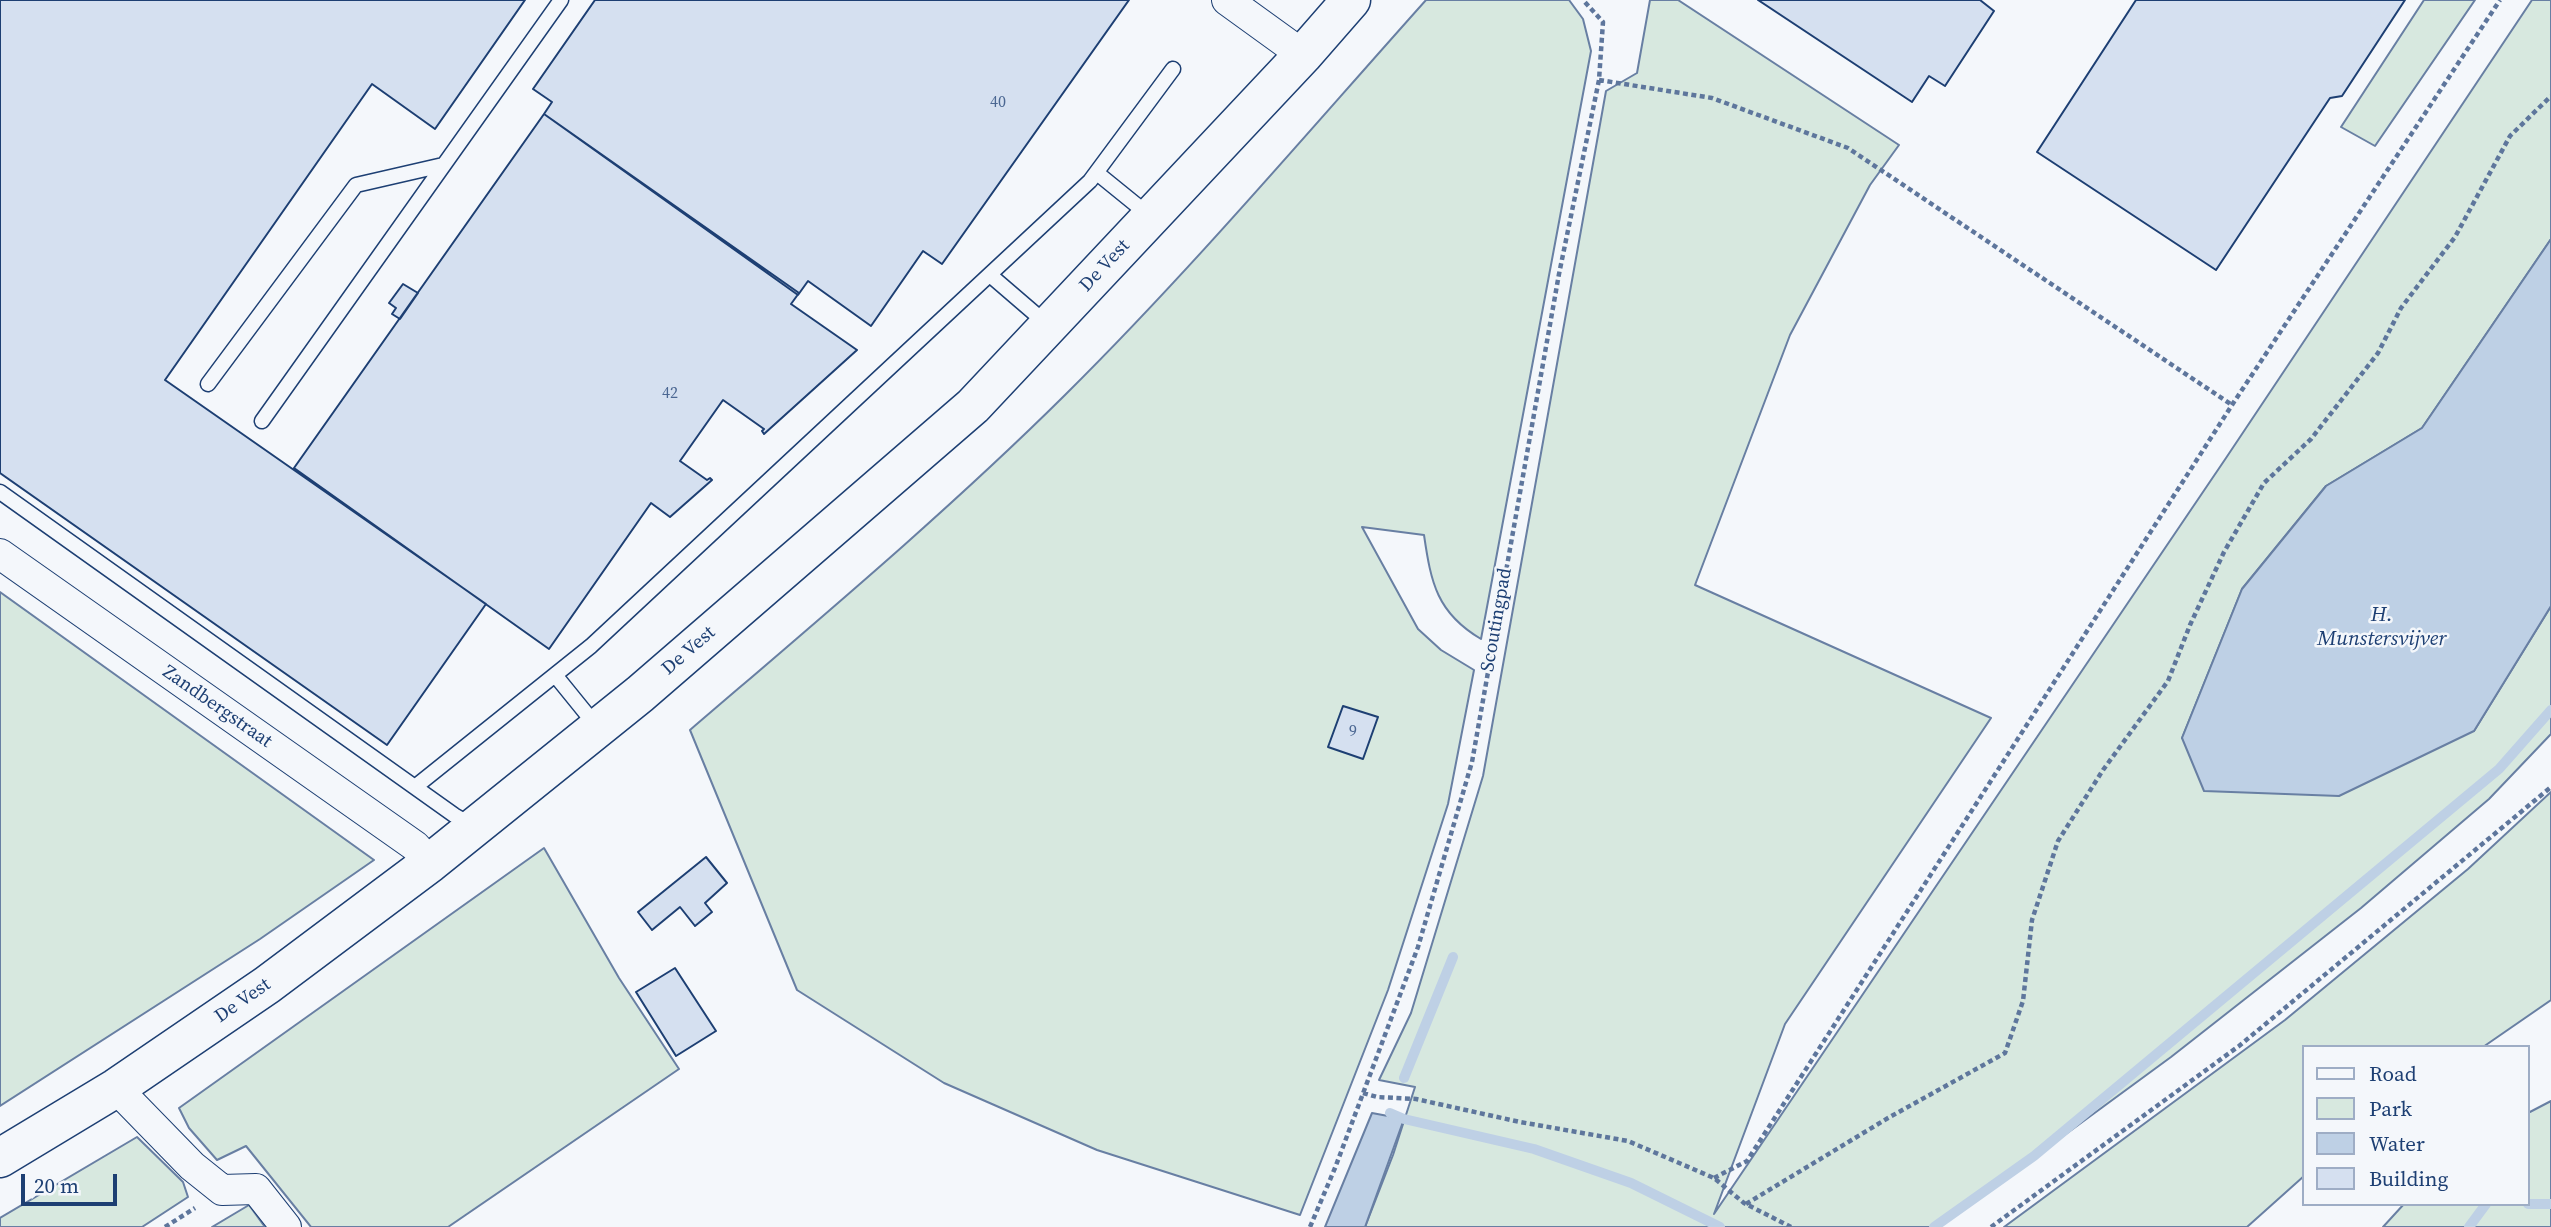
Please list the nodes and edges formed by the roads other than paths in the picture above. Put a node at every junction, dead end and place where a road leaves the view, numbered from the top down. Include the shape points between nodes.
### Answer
1 (561, 0) edge
2 (1352, 0) edge
3 (1239, 3) edge
4 (1303, 55) junction
5 (1173, 69) dead end
6 (443, 165) junction
7 (1097, 173) junction
8 (1151, 217) junction
9 (990, 275) junction
10 (1049, 326) junction
11 (208, 384) dead end
12 (262, 421) dead end
13 (0, 492) edge
14 (0, 554) edge
15 (555, 675) junction
16 (598, 728) junction
17 (415, 787) junction
18 (474, 827) junction
19 (430, 863) junction
20 (116, 1088) junction
21 (0, 1158) edge
22 (286, 1227) edge

1 - 6 lane
2 - 4 main road, De Vest
3 - 4 street
4 - 8 main road, De Vest
5 - 7 lane
6 - 11 lane via 356,185
6 - 12 lane
7 - 8 lane
7 - 9 lane
8 - 10 main road, De Vest
9 - 10 lane
9 - 15 lane
10 - 16 main road, De Vest via 973,406
13 - 17 lane
14 - 19 street, Zandbergstraat via 415,846
15 - 16 lane
15 - 17 lane
16 - 18 main road, De Vest
17 - 18 lane
18 - 19 main road, De Vest
19 - 20 main road, De Vest via 267,985
20 - 21 main road, De Vest
20 - 22 street via 192,1166 222,1190 256,1189

